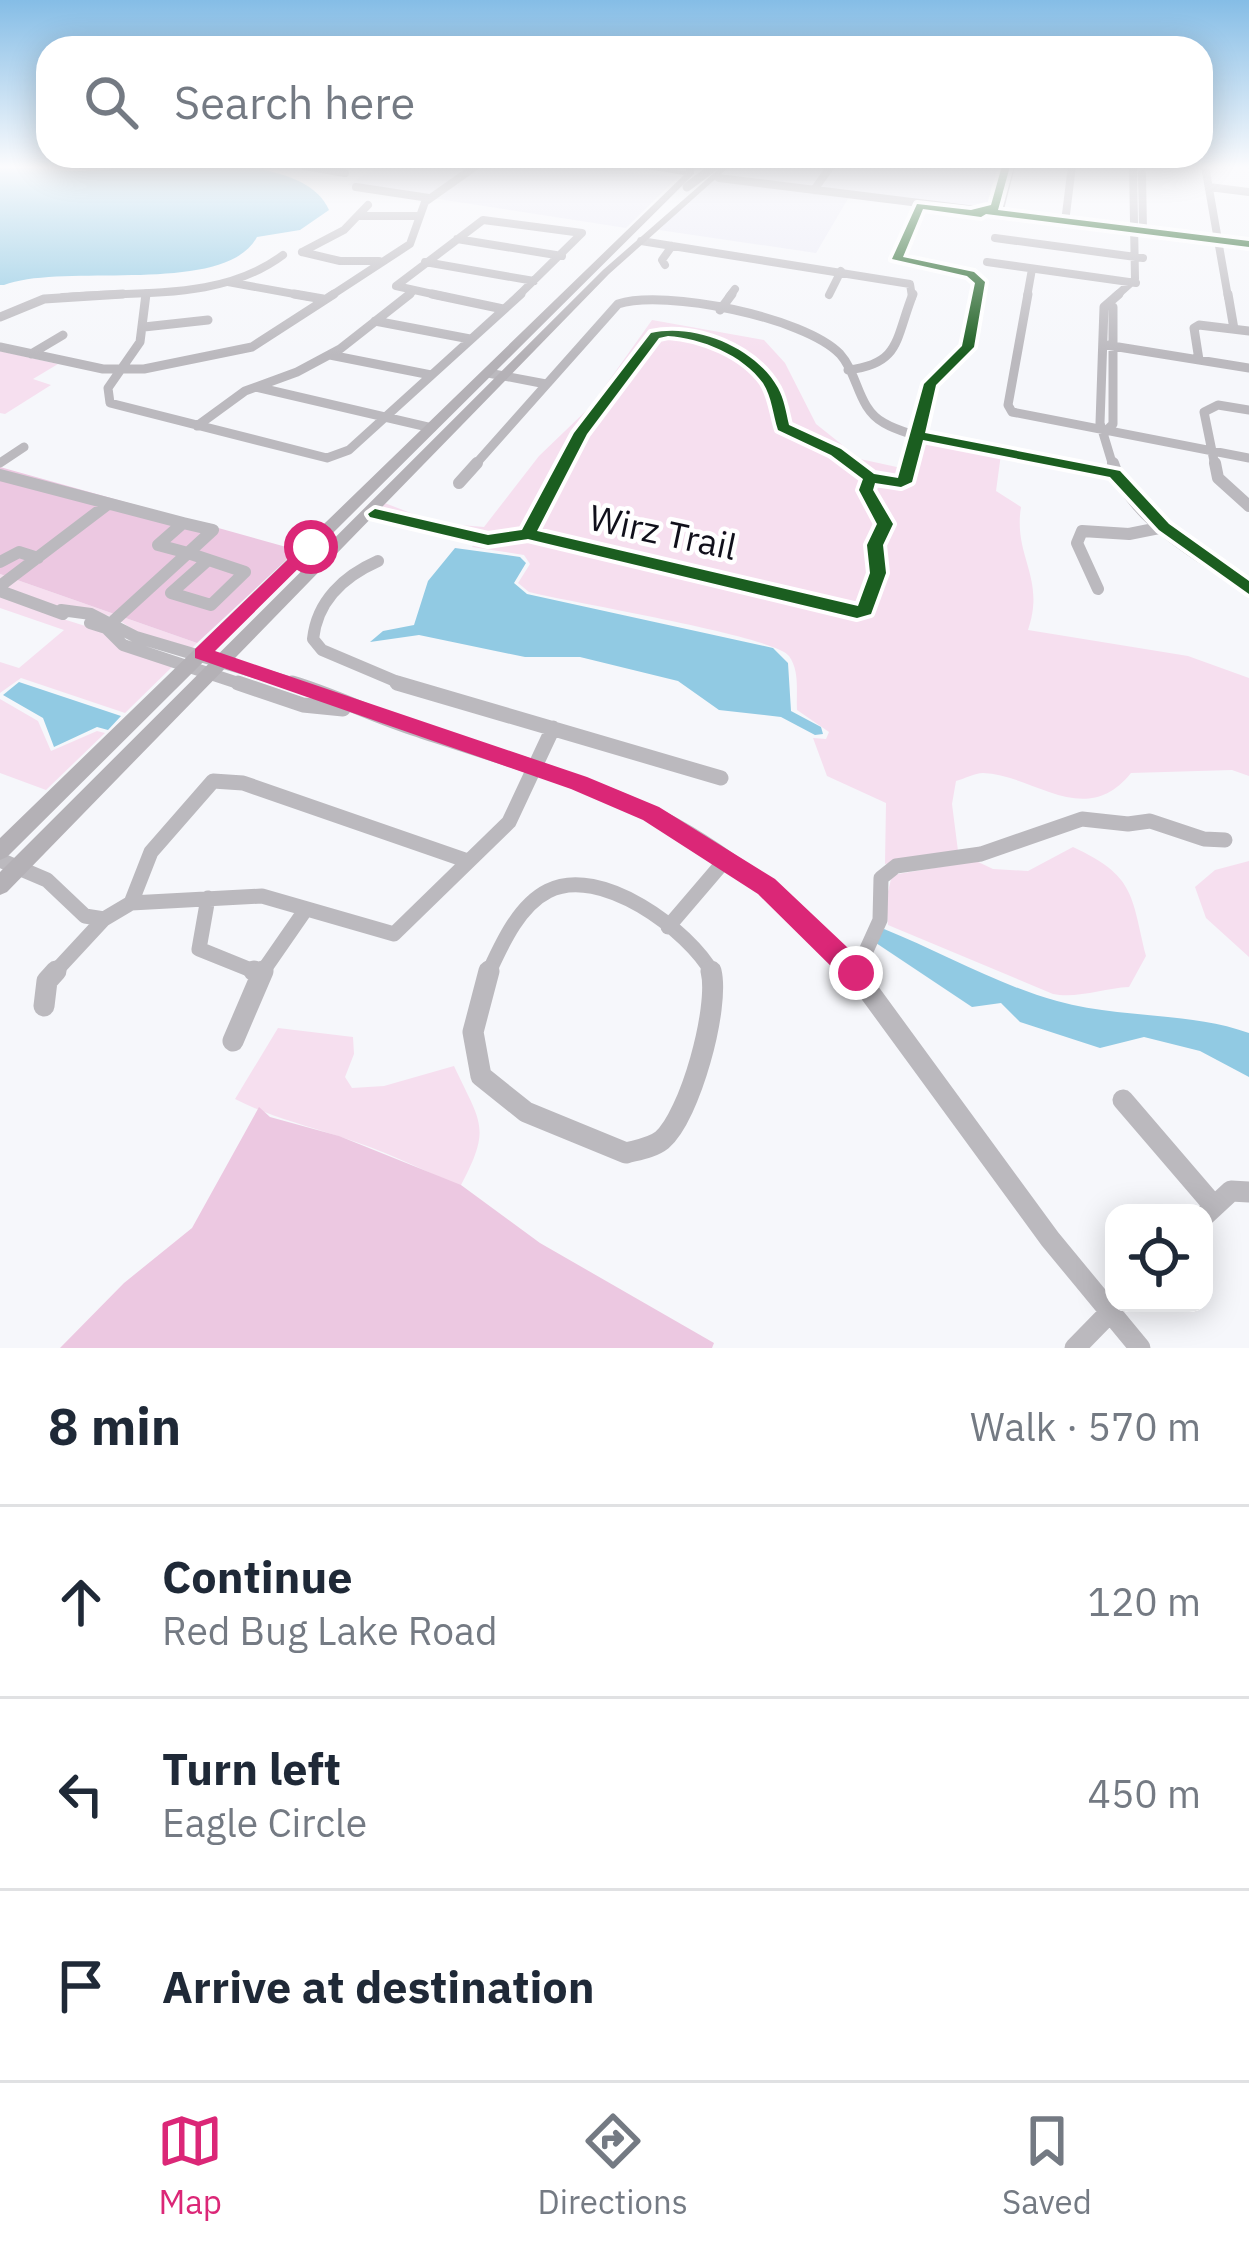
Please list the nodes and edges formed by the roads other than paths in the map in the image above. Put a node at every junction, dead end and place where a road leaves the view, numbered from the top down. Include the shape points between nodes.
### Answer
1 (340, 229) edge
2 (416, 229) edge
3 (473, 229) edge
4 (555, 229) edge
5 (632, 229) edge
6 (641, 229) edge
7 (655, 229) edge
8 (1122, 229) edge
9 (1218, 229) edge
10 (1139, 231) junction
11 (995, 238) dead end
12 (457, 239) junction
13 (641, 241) junction
14 (1220, 241) junction
15 (1249, 244) edge
16 (672, 246) junction
17 (283, 255) dead end
18 (562, 256) junction
19 (1139, 257) junction
20 (380, 261) junction
21 (425, 262) junction
22 (987, 262) dead end
23 (665, 265) dead end
24 (1032, 269) junction
25 (841, 271) junction
26 (329, 278) dead end
27 (224, 281) junction
28 (351, 281) junction
29 (534, 281) junction
30 (1137, 284) junction
31 (735, 289) dead end
32 (412, 292) junction
33 (146, 294) junction
34 (829, 295) dead end
35 (323, 299) junction
36 (561, 301) junction
37 (503, 309) junction
38 (720, 310) junction
39 (0, 317) edge
40 (208, 320) dead end
41 (375, 321) junction
42 (144, 327) junction
43 (1234, 328) junction
44 (1249, 331) edge
45 (63, 335) dead end
46 (470, 339) junction
47 (1108, 345) junction
48 (0, 347) edge
49 (31, 354) junction
50 (330, 355) junction
51 (1199, 360) junction
52 (1249, 368) edge
53 (121, 369) junction
54 (848, 370) junction
55 (496, 374) junction
56 (431, 375) junction
57 (546, 385) junction
58 (254, 387) junction
59 (1249, 410) edge
60 (385, 417) junction
61 (197, 426) junction
62 (432, 428) junction
63 (1106, 431) junction
64 (24, 447) dead end
65 (1209, 451) junction
66 (1249, 458) edge
67 (0, 463) edge
68 (1115, 474) junction
69 (0, 475) edge
70 (459, 483) dead end
71 (390, 489) junction
72 (108, 504) junction
73 (1249, 506) edge
74 (183, 523) junction
75 (1164, 527) junction
76 (188, 553) junction
77 (38, 558) junction
78 (207, 561) junction
79 (378, 561) dead end
80 (0, 562) edge
81 (0, 589) edge
82 (1098, 589) dead end
83 (1249, 589) edge
84 (109, 624) junction
85 (206, 663) junction
86 (553, 728) junction
87 (536, 770) junction
88 (721, 778) dead end
89 (1225, 840) dead end
90 (727, 858) junction
91 (7, 859) edge
92 (465, 860) junction
93 (0, 886) edge
94 (208, 898) junction
95 (131, 903) junction
96 (306, 909) junction
97 (104, 919) junction
98 (668, 927) junction
99 (856, 973) junction
100 (261, 974) junction
101 (44, 1006) dead end
102 (233, 1041) dead end
103 (1123, 1100) dead end
104 (1249, 1192) edge
105 (1204, 1204) edge
106 (1213, 1207) edge
107 (1105, 1297) edge
108 (1109, 1312) edge
109 (1117, 1312) edge
110 (1075, 1348) edge
111 (1140, 1348) edge

1 - 20 street via 302,252
2 - 20 street
3 - 12 street
4 - 18 street via 582,233
5 - 36 main road
6 - 36 main road, bridge
7 - 13 main road
8 - 10 street
9 - 14 street
10 - 14 street
10 - 19 street
11 - 19 street
12 - 18 street
12 - 21 street
13 - 16 street
13 - 55 main road
14 - 15 street
14 - 43 street
16 - 23 street
16 - 25 street
17 - 27 street
18 - 29 street
19 - 30 street
20 - 28 street
21 - 29 street
21 - 32 street via 398,283
22 - 24 street
24 - 30 street
24 - 63 street via 1008,405
25 - 34 street
25 - 54 street via 904,281 914,292 887,360
26 - 28 street
27 - 33 street
27 - 35 street
28 - 35 street
29 - 37 street
30 - 47 street via 1114,303
31 - 38 street
32 - 37 street
32 - 41 street
33 - 39 street via 43,299
33 - 42 street
35 - 53 street via 234,354
36 - 55 main road
37 - 46 street
38 - 54 street via 785,325 838,352
38 - 57 street via 624,300
40 - 42 street
41 - 46 street
41 - 50 street
42 - 53 street
43 - 44 street
43 - 51 street via 1194,328
45 - 49 street
46 - 56 street
47 - 51 street
47 - 63 street
48 - 49 street
49 - 53 street
50 - 56 street
50 - 58 street
51 - 52 street
53 - 61 street via 106,393 110,403
54 - 68 street via 862,407 887,426
55 - 57 street
55 - 62 main road
55 - 71 main road
56 - 60 street
57 - 70 street
58 - 60 street
58 - 61 street
59 - 65 street via 1205,407
60 - 61 street via 349,450 327,458
60 - 62 street
62 - 71 main road via 432,439
62 - 85 main road
63 - 65 street
63 - 68 street
64 - 67 street
65 - 66 street
65 - 73 street via 1218,478
68 - 75 street
69 - 72 street
71 - 85 main road
72 - 74 street
72 - 77 street
74 - 76 street via 158,545
74 - 76 street via 213,530
75 - 82 street via 1082,531 1077,543
75 - 83 street
76 - 78 street
76 - 84 street
77 - 80 street via 19,553
77 - 81 street
78 - 78 street via 245,572 211,605 171,593
79 - 86 street via 356,570 319,610 313,639 322,650 399,684
81 - 84 street
84 - 85 street via 123,645
85 - 87 street via 303,705 355,710
85 - 91 main road
86 - 87 street
86 - 88 street
87 - 90 street via 651,813
87 - 92 street via 509,821
89 - 99 street via 1150,821 1082,819 981,854 896,866 881,878 880,920
90 - 98 street
90 - 99 street
91 - 93 main road
91 - 97 street via 62,888 85,916
92 - 95 street via 244,783 213,781 148,855
92 - 96 street via 394,934
94 - 95 street
94 - 96 street via 262,896
94 - 100 street via 199,949
95 - 97 street
96 - 100 street
97 - 101 street via 47,981
98 - 98 street via 598,884 546,890 519,916 476,1003 470,1036 480,1075 521,1108 626,1153 660,1142 676,1120 717,990 711,968
99 - 107 street via 1038,1223
100 - 102 street
103 - 105 street
104 - 106 street via 1231,1191
108 - 110 street
109 - 111 street

